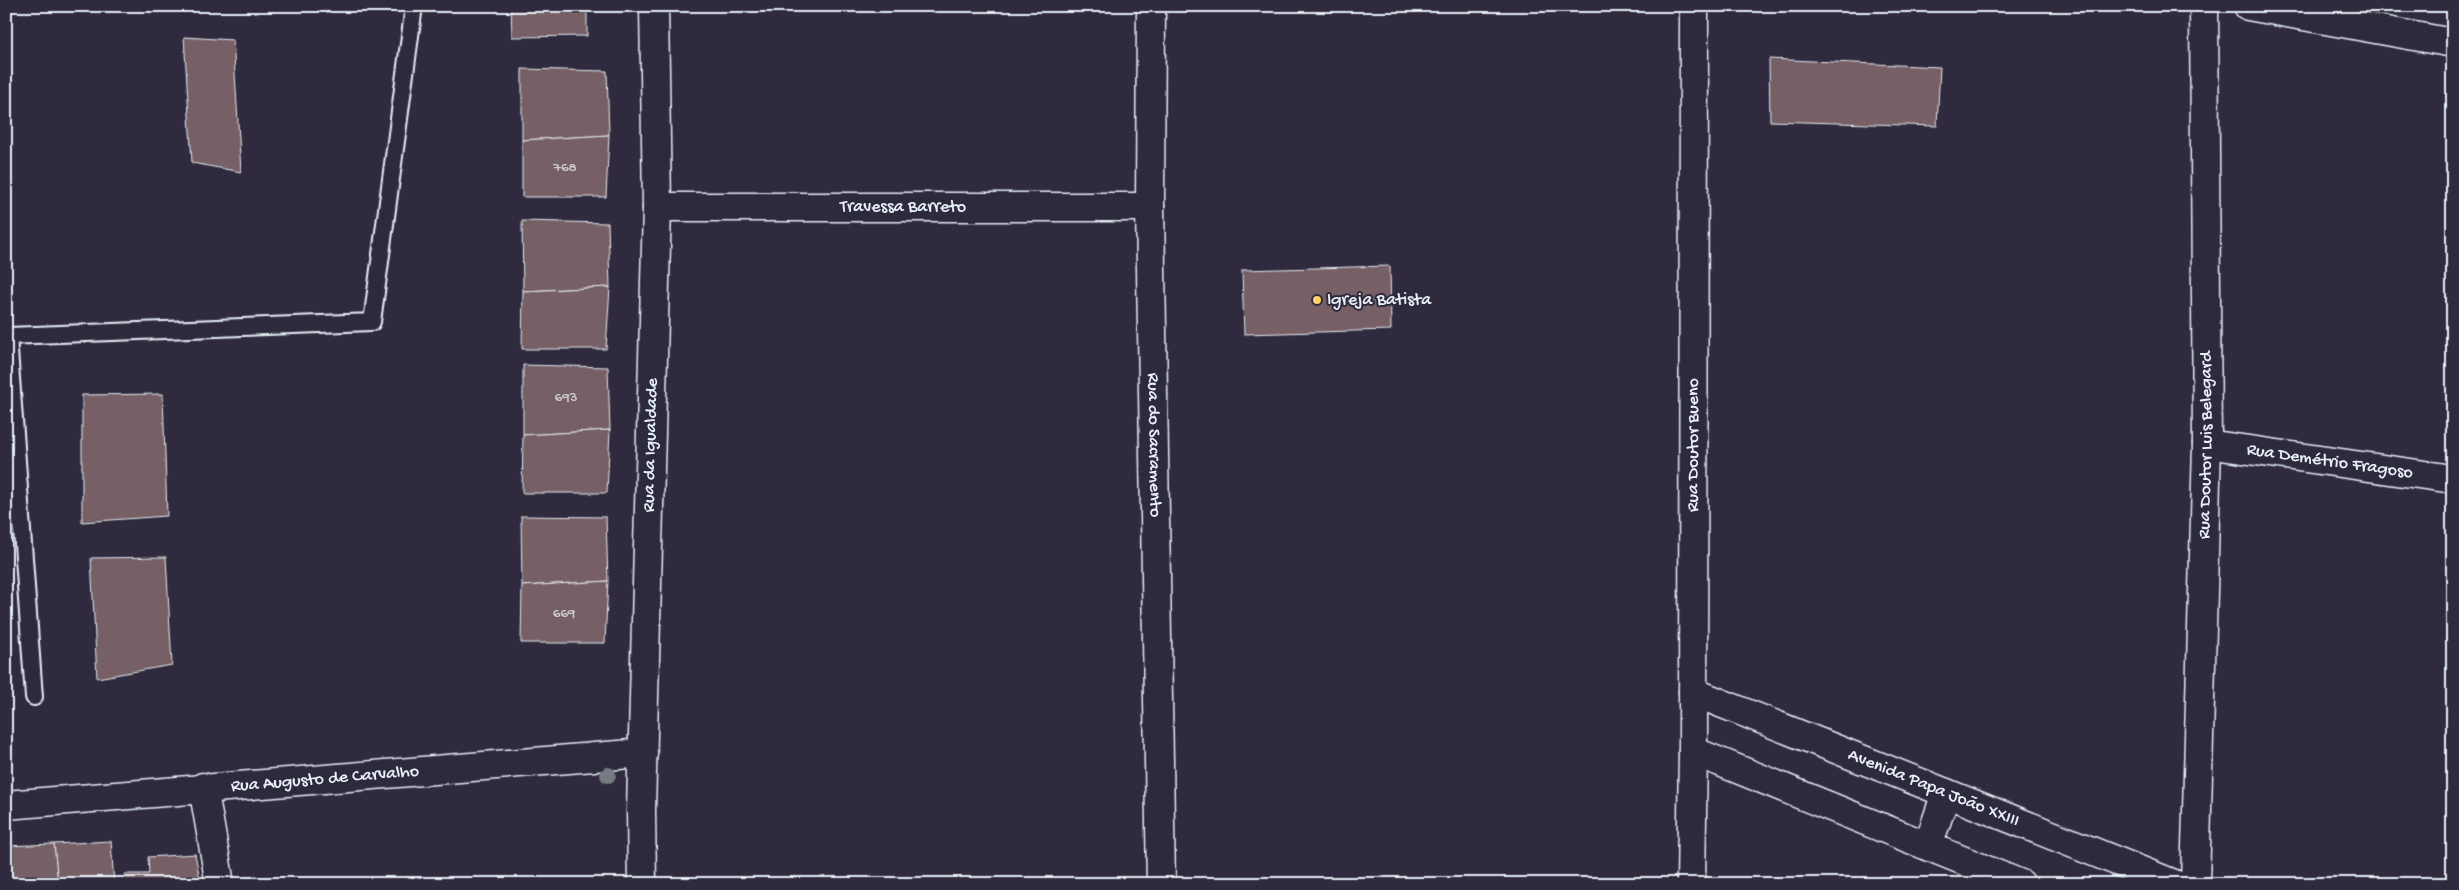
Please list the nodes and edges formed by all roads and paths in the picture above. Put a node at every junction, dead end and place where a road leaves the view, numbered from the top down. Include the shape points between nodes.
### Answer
1 (414, 6) edge
2 (654, 6) edge
3 (1151, 6) edge
4 (1694, 6) edge
5 (2204, 6) edge
6 (2248, 6) edge
7 (2453, 43) edge
8 (657, 207) junction
9 (1150, 207) junction
10 (2207, 444) junction
11 (2453, 479) edge
12 (1693, 692) junction
13 (34, 697) dead end
14 (1693, 751) junction
15 (643, 753) junction
16 (203, 787) junction
17 (1946, 793) junction
18 (6, 805) edge
19 (1928, 846) junction
20 (220, 884) edge
21 (642, 884) edge
22 (1161, 884) edge
23 (1690, 884) edge
24 (2021, 884) edge
25 (2174, 884) edge
26 (2195, 884) edge

1 - 13 lane via 372,322 8,336
2 - 8 street, Rua da Igualdade
3 - 9 street, Rua do Sacramento
4 - 12 street, Rua Doutor Bueno
5 - 10 street, Rua Doutor Luis Belegard
6 - 7 street
8 - 9 street, Travessa Barreto
8 - 15 street, Rua da Igualdade
9 - 22 street, Rua do Sacramento
10 - 11 street, Rua Demétrio Fragoso
10 - 26 street, Rua Doutor Luis Belegard
12 - 14 street, Rua Doutor Bueno
12 - 17 street, Avenida Papa João XXIII
14 - 19 street
14 - 23 street, Rua Doutor Bueno
15 - 16 street, Rua Augusto de Carvalho
15 - 21 street, Rua da Igualdade
16 - 18 street, Rua Augusto de Carvalho
16 - 20 street
17 - 19 street
17 - 25 street, Avenida Papa João XXIII
19 - 24 street

